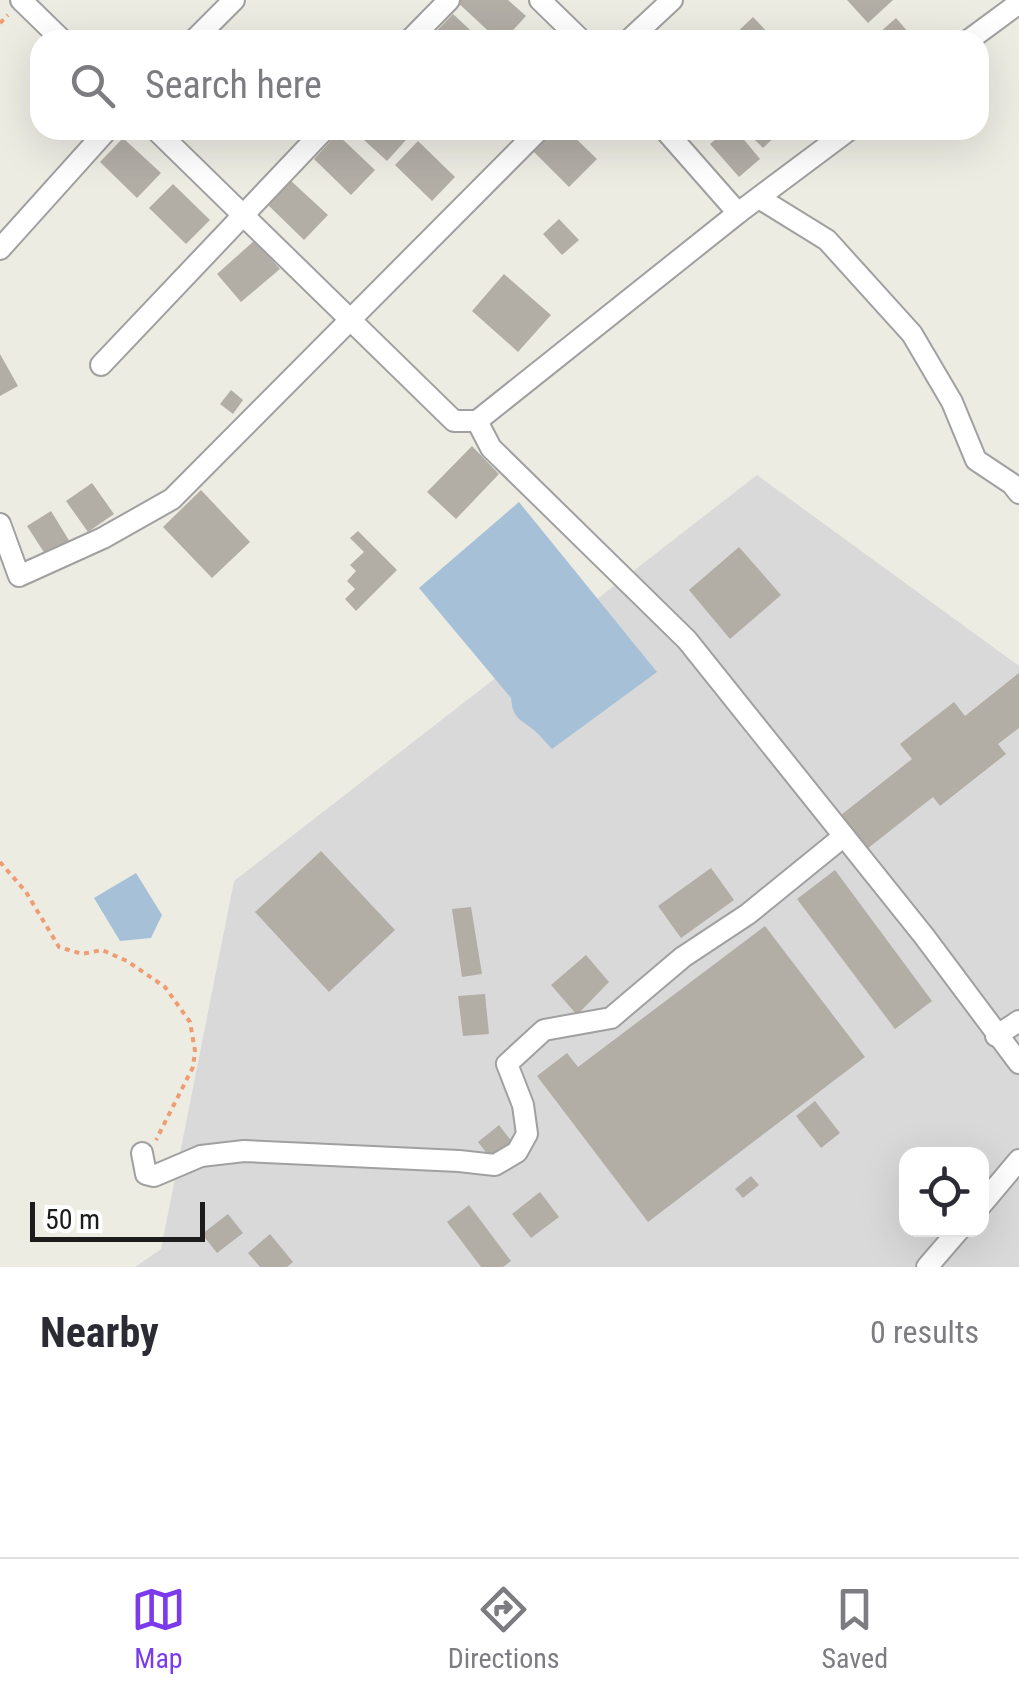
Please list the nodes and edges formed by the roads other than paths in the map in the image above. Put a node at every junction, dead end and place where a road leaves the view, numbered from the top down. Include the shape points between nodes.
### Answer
1 (21, 0) edge
2 (234, 0) edge
3 (449, 0) edge
4 (540, 0) edge
5 (672, 0) edge
6 (1019, 3) edge
7 (52, 30) edge
8 (204, 30) edge
9 (420, 30) edge
10 (572, 30) edge
11 (640, 30) edge
12 (983, 30) edge
13 (98, 140) edge
14 (166, 140) edge
15 (314, 140) edge
16 (528, 140) edge
17 (674, 140) edge
18 (836, 140) edge
19 (759, 198) junction
20 (738, 213) junction
21 (244, 214) junction
22 (0, 249) edge
23 (352, 318) junction
24 (101, 365) dead end
25 (477, 421) junction
26 (1019, 493) edge
27 (0, 524) edge
28 (844, 836) junction
29 (1019, 1021) edge
30 (996, 1036) junction
31 (1019, 1063) edge
32 (142, 1154) road end
33 (1019, 1160) edge
34 (989, 1196) edge
35 (954, 1237) edge
36 (932, 1265) edge

1 - 7 street
2 - 8 street
3 - 9 street
4 - 10 street
5 - 11 street
6 - 12 street
13 - 22 street
14 - 21 street
15 - 21 street
16 - 23 street
17 - 20 street
18 - 19 street
19 - 20 street
19 - 26 street via 827,240 912,334 976,460
20 - 25 street
21 - 23 street
21 - 24 street
23 - 25 street via 454,420
23 - 27 street via 172,499 19,576
25 - 28 street via 491,448 688,640
28 - 30 street
28 - 32 street via 611,1018 544,1030 507,1064 527,1134 518,1152 495,1165 244,1152 202,1156 154,1176 146,1174
29 - 30 street
30 - 31 street
33 - 34 street
35 - 36 street

